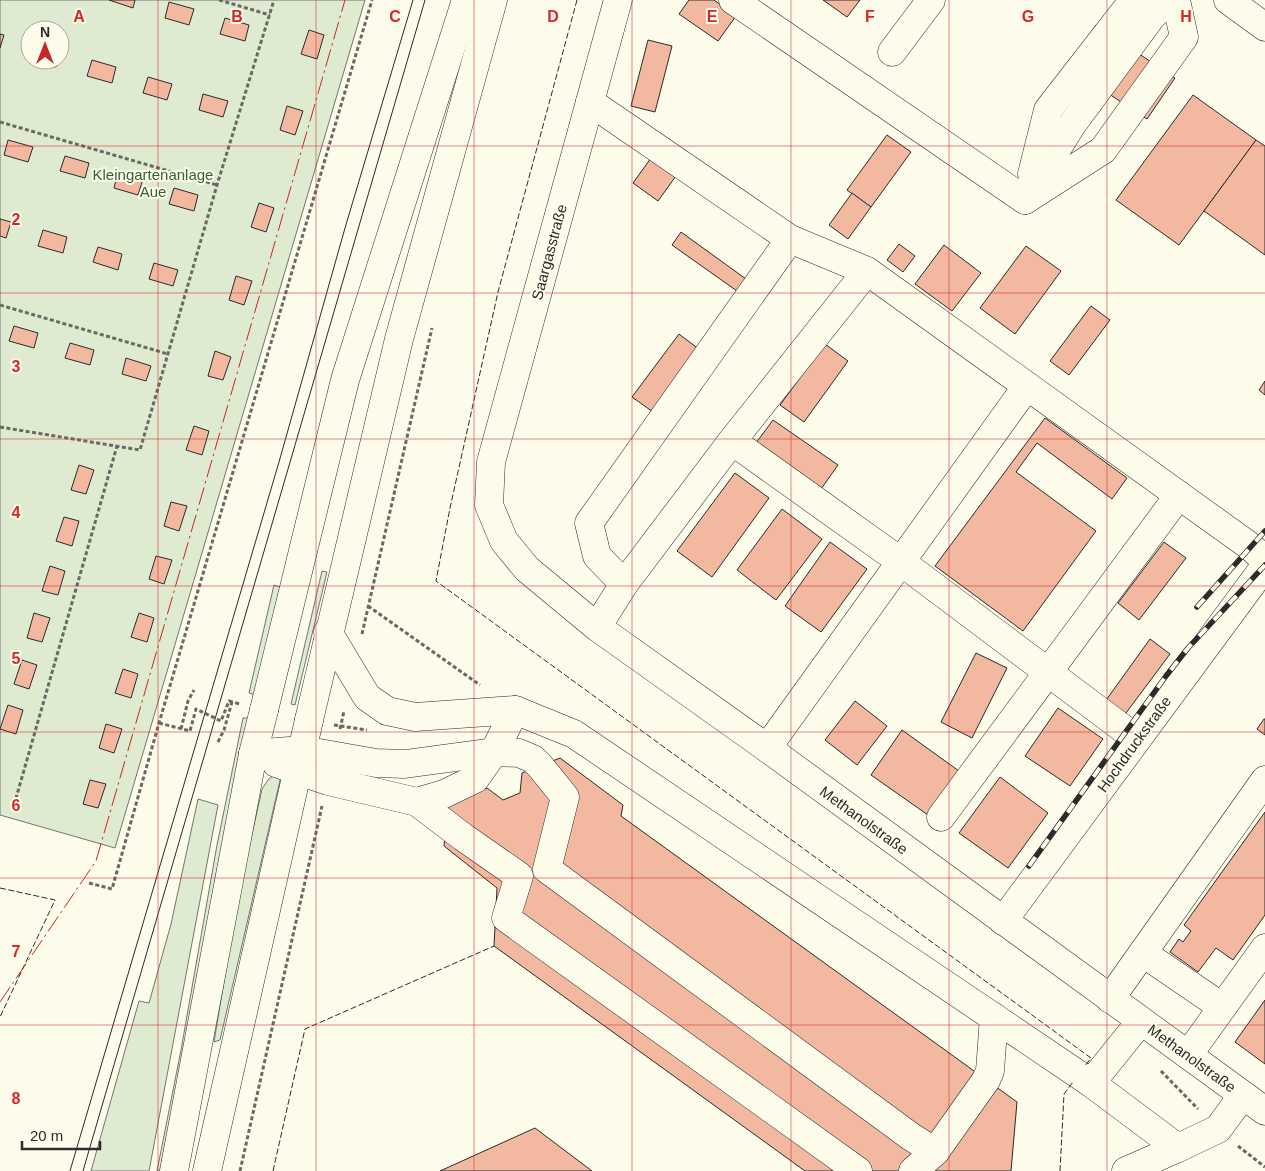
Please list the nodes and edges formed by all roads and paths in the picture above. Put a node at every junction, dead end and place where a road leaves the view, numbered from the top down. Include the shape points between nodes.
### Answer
1 (219, 0) edge
2 (274, 0) edge
3 (372, 0) edge
4 (466, 0) edge
5 (493, 0) edge
6 (618, 0) edge
7 (733, 0) edge
8 (931, 0) edge
9 (1142, 0) edge
10 (1173, 0) edge
11 (1228, 0) edge
12 (270, 15) junction
13 (1265, 27) edge
14 (892, 52) dead end
15 (590, 102) junction
16 (0, 122) edge
17 (217, 185) junction
18 (1025, 200) junction
19 (790, 239) junction
20 (868, 271) junction
21 (0, 305) edge
22 (433, 326) dead end
23 (168, 354) junction
24 (1027, 386) junction
25 (0, 426) edge
26 (732, 441) junction
27 (117, 446) junction
28 (1179, 495) junction
29 (489, 505) joint
30 (1265, 560) edge
31 (900, 561) junction
32 (1265, 566) edge
33 (624, 584) junction
34 (368, 606) junction
35 (597, 627) junction
36 (328, 632) junction
37 (1048, 672) junction
38 (352, 674) junction
39 (194, 690) dead end
40 (232, 702) dead end
41 (516, 710) junction
42 (340, 726) junction
43 (181, 729) dead end
44 (370, 731) dead end
45 (1138, 739) junction
46 (218, 742) dead end
47 (767, 748) junction
48 (494, 752) junction
49 (253, 754) junction
50 (333, 755) junction
51 (300, 761) junction
52 (1265, 780) edge
53 (328, 781) junction
54 (417, 802) junction
55 (14, 805) dead end
56 (940, 818) dead end
57 (89, 884) dead end
58 (1004, 922) junction
59 (1265, 948) edge
60 (1143, 953) junction
61 (1110, 999) junction
62 (1222, 1007) junction
63 (994, 1017) junction
64 (1141, 1021) junction
65 (1188, 1055) junction
66 (1091, 1083) junction
67 (1243, 1095) junction
68 (1265, 1111) edge
69 (1178, 1148) junction
70 (935, 1152) junction
71 (174, 1171) edge
72 (207, 1171) edge
73 (240, 1171) edge
74 (858, 1171) edge
75 (913, 1171) edge
76 (1126, 1171) edge

1 - 12 path
2 - 12 path
3 - 57 path via 112,889
4 - 49 main road via 346,380
5 - 36 main road via 399,338
6 - 15 main road, Saargasstraße
7 - 18 main road
8 - 14 main road
9 - 18 main road via 1132,2 1048,110
10 - 18 main road via 1163,23 1081,137
11 - 13 main road
12 - 17 path
15 - 19 main road
15 - 29 main road, Saargasstraße via 491,462
16 - 17 path
17 - 23 path
19 - 20 main road
19 - 33 main road via 589,523 597,556
20 - 24 main road
20 - 26 main road
21 - 23 path
22 - 34 path
23 - 27 path via 140,450
24 - 28 main road
24 - 31 main road
25 - 27 path
26 - 31 main road
26 - 33 main road
27 - 55 path
28 - 30 main road
28 - 37 main road
29 - 35 main road, Methanolstraße via 504,541 527,569
31 - 37 main road
31 - 47 main road
32 - 45 main road, Hochdruckstraße
33 - 35 main road
34 - 38 path
34 - 41 path
35 - 47 main road, Methanolstraße
36 - 38 main road
36 - 51 main road
37 - 45 main road
37 - 56 main road
38 - 41 main road via 367,697 387,711 416,717
38 - 42 path
39 - 43 path
40 - 46 path
41 - 48 main road
41 - 63 main road via 574,734
42 - 44 path
42 - 50 path
45 - 58 main road, Hochdruckstraße
47 - 58 main road, Methanolstraße
48 - 50 main road via 405,764 376,763
48 - 54 main road via 475,779 444,794
48 - 70 main road via 519,753 533,759 565,797 547,869
49 - 51 main road
49 - 71 main road
50 - 51 main road
51 - 53 main road
51 - 72 main road
52 - 60 main road
53 - 54 main road
53 - 73 path
54 - 74 main road via 519,876 506,918
58 - 61 main road, Methanolstraße
59 - 62 main road
60 - 61 main road
60 - 62 main road
61 - 64 main road, Methanolstraße
62 - 65 main road
63 - 66 main road
63 - 70 main road via 990,1071
64 - 65 main road, Methanolstraße
64 - 66 main road
65 - 67 main road, Methanolstraße
66 - 69 main road
67 - 68 main road, Methanolstraße
67 - 69 main road via 1218,1129
69 - 76 main road
70 - 75 main road

